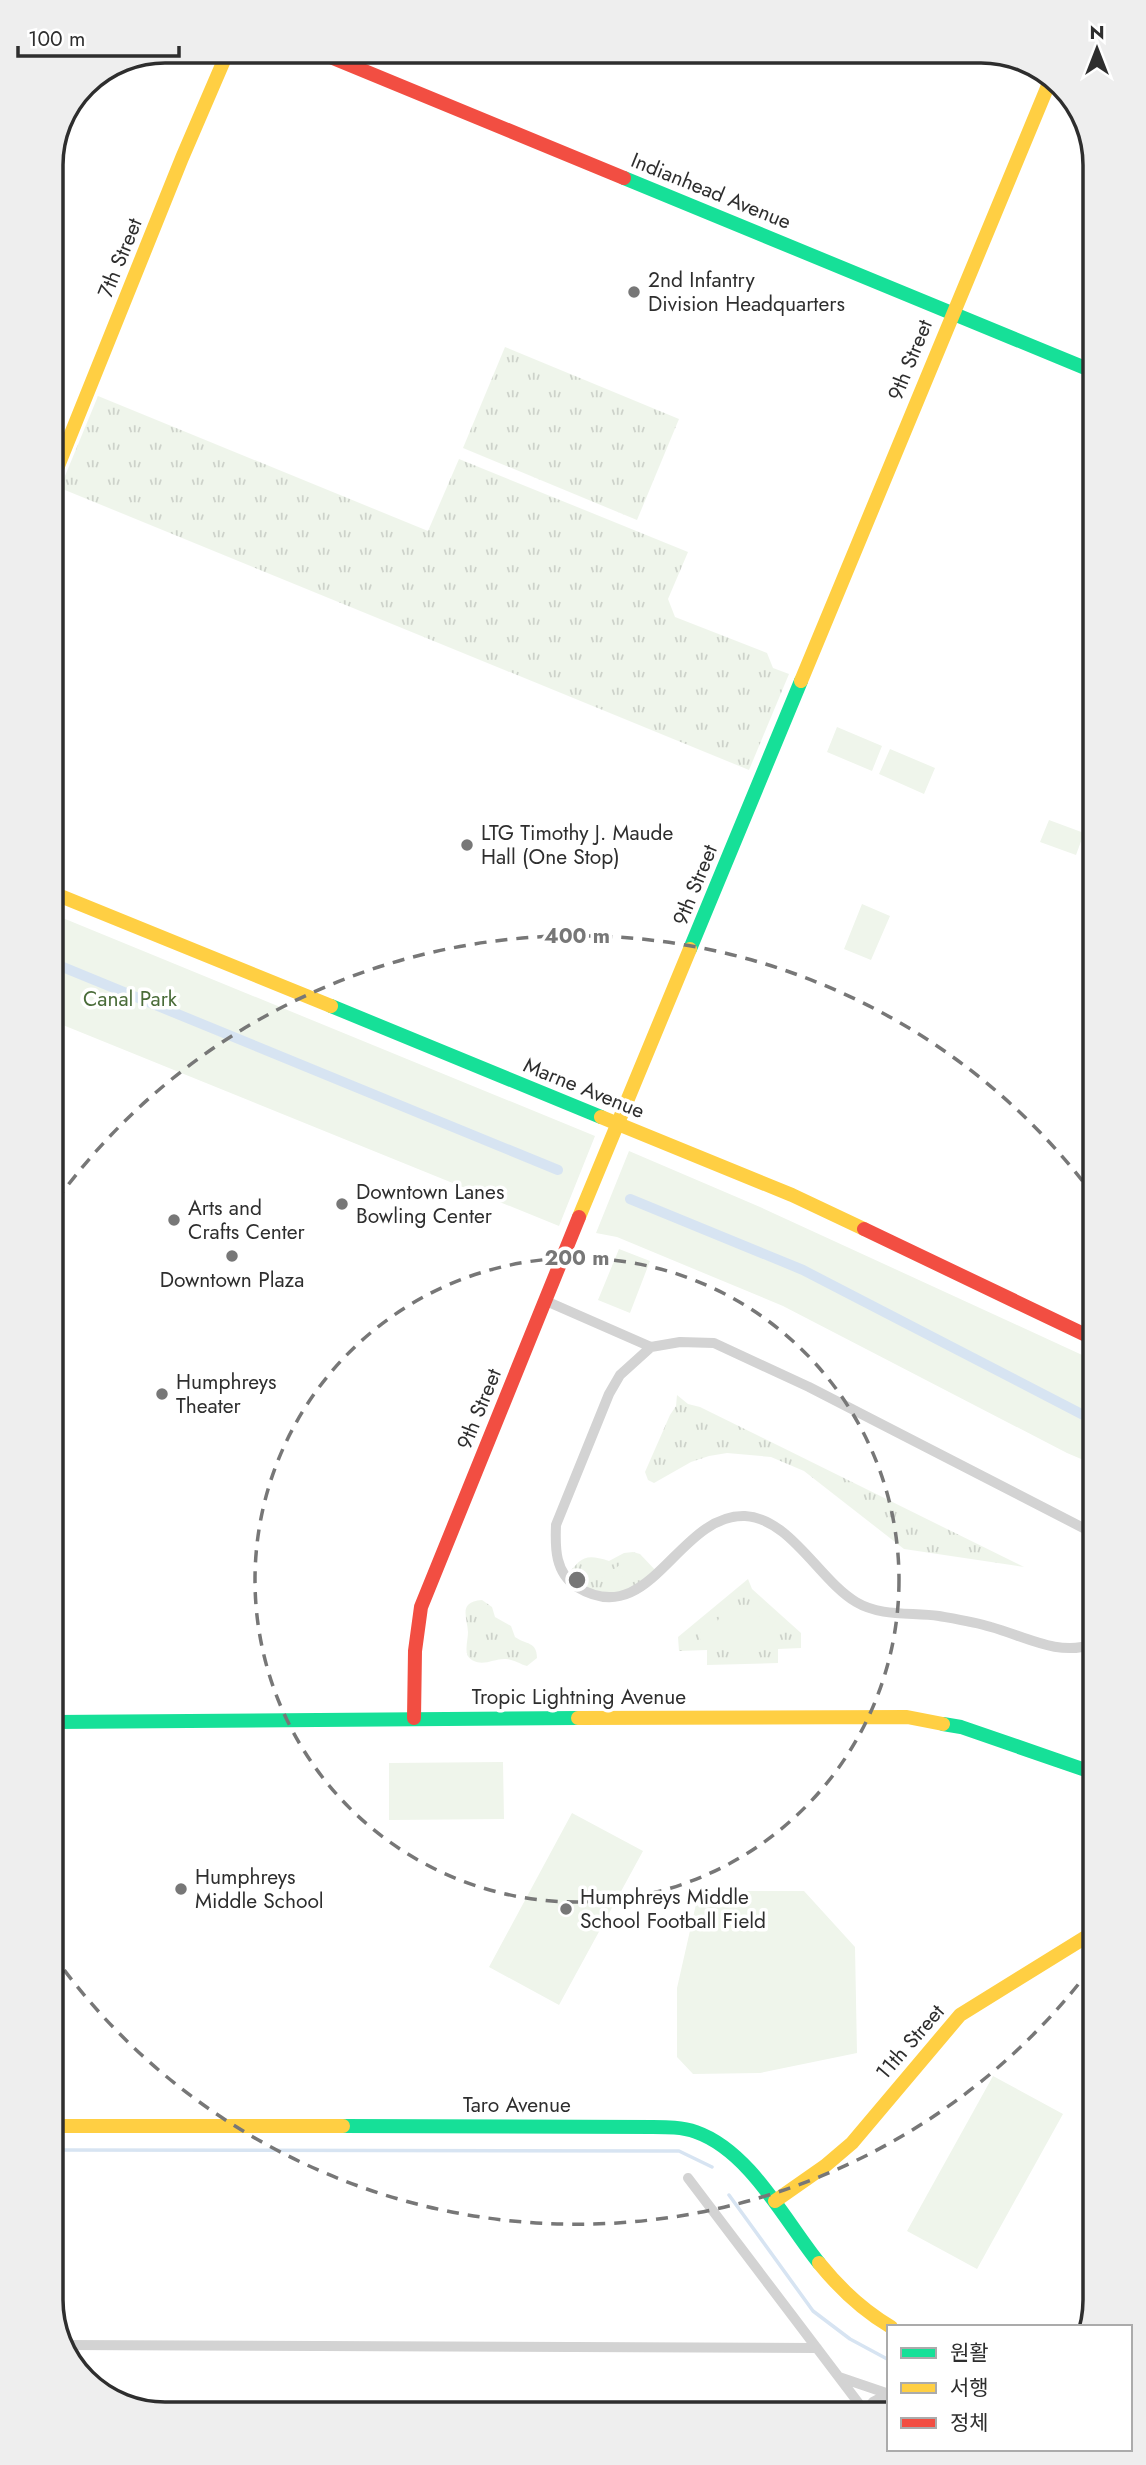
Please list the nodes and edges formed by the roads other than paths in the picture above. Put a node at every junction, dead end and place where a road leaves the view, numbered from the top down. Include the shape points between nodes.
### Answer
1 (223, 63) edge
2 (345, 63) edge
3 (1047, 88) edge
4 (952, 313) junction
5 (1083, 367) edge
6 (63, 455) edge
7 (63, 897) edge
8 (619, 1125) junction
9 (546, 1301) junction
10 (1083, 1333) edge
11 (651, 1347) junction
12 (1083, 1528) edge
13 (1083, 1646) edge
14 (414, 1718) junction
15 (63, 1722) edge
16 (1083, 1769) edge
17 (1083, 1939) edge
18 (63, 2126) edge
19 (688, 2178) dead end
20 (775, 2201) junction
21 (887, 2325) edge
22 (74, 2345) edge
23 (817, 2348) junction
24 (839, 2376) junction
25 (887, 2394) edge
26 (859, 2402) edge

1 - 6 street, 7th Street
2 - 4 street, Indianhead Avenue
3 - 4 street, 9th Street
4 - 5 street, Indianhead Avenue
4 - 8 street, 9th Street
7 - 8 street, Marne Avenue
8 - 9 street, 9th Street
8 - 10 street, Marne Avenue via 792,1195
9 - 11 street
9 - 14 street, 9th Street via 421,1607
11 - 12 street via 714,1343
11 - 13 street via 620,1375 609,1394 556,1525 558,1563 576,1586 603,1597 629,1594 705,1528 743,1516 780,1530 854,1601 870,1609 989,1626 1067,1650
14 - 15 street, Tropic Lightning Avenue
14 - 16 street, Tropic Lightning Avenue via 906,1717 961,1727
17 - 20 street, 11th Street via 960,2015 850,2145
18 - 20 street, Taro Avenue via 676,2128 733,2153
19 - 23 street
20 - 21 street, Taro Avenue via 833,2281 870,2316
22 - 23 street
23 - 24 street
24 - 25 street
24 - 26 street

